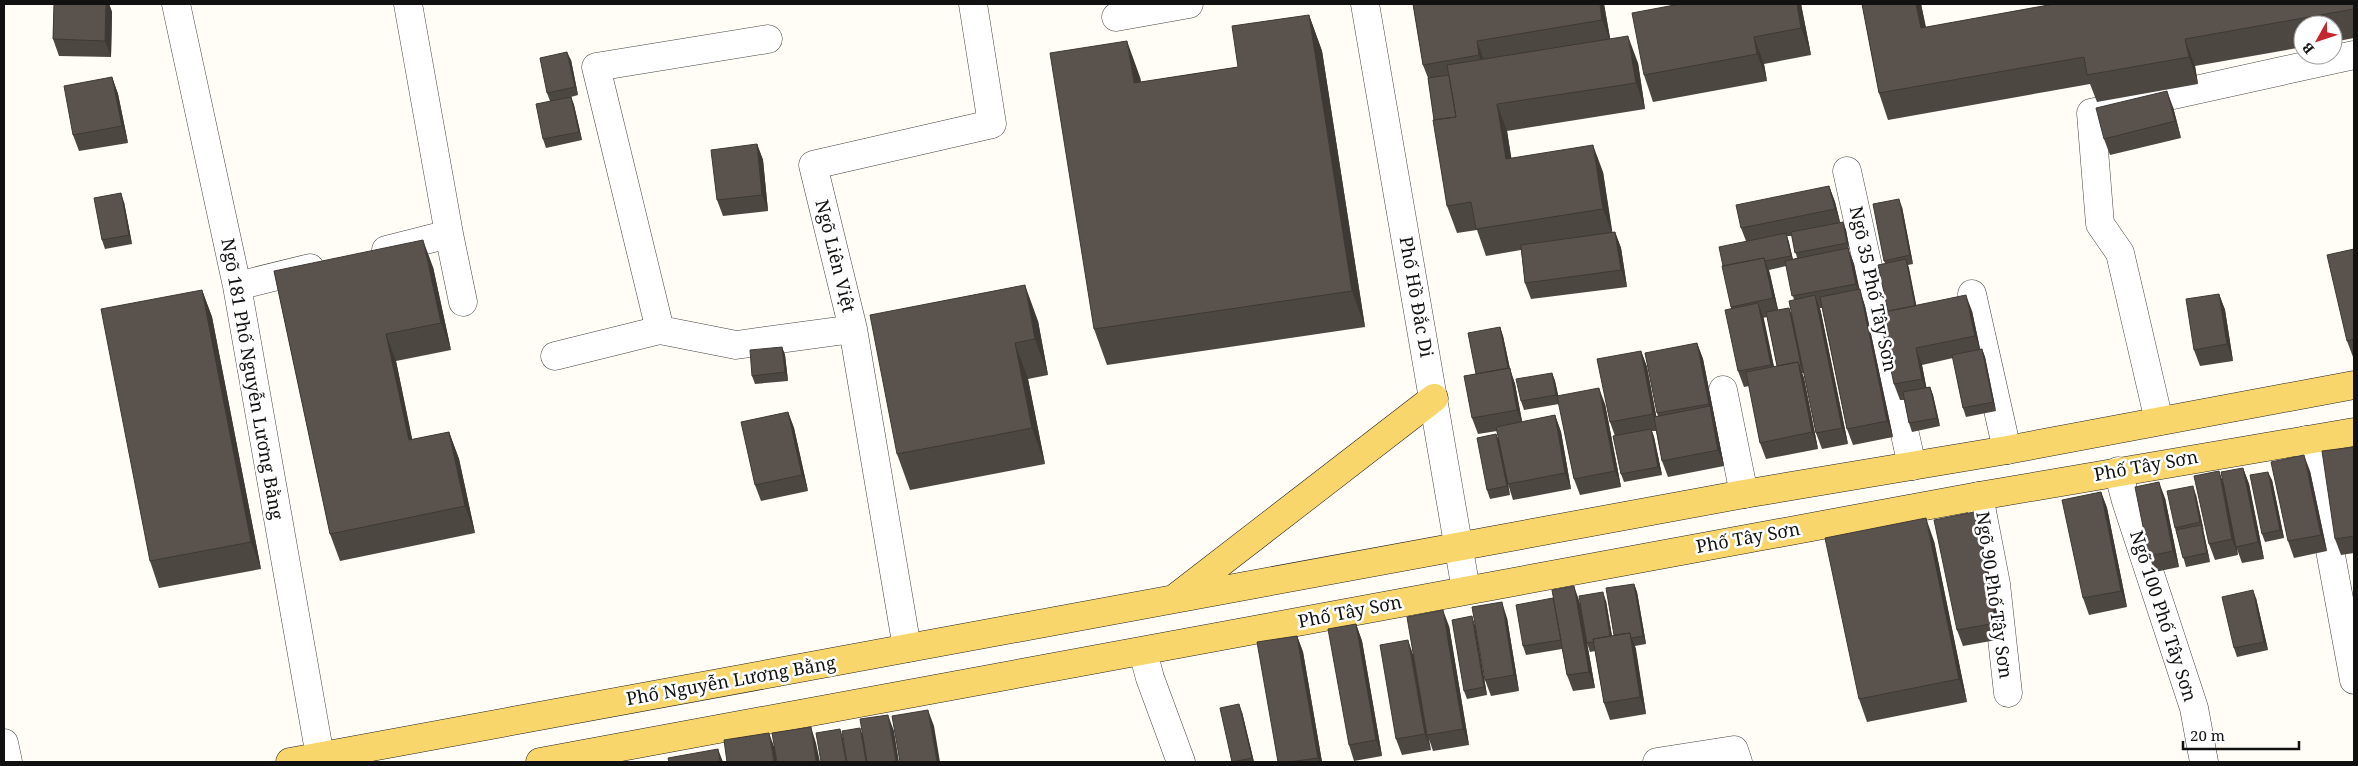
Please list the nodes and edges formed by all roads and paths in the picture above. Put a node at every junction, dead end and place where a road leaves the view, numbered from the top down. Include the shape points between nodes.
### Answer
1 (176, 4) edge
2 (408, 4) edge
3 (973, 4) edge
4 (1189, 4) edge
5 (1365, 4) edge
6 (1116, 16) dead end
7 (768, 39) dead end
8 (2354, 55) edge
9 (1847, 171) dead end
10 (449, 234) junction
11 (362, 256) edge
12 (333, 263) edge
13 (236, 286) junction
14 (1972, 294) dead end
15 (462, 302) dead end
16 (853, 329) junction
17 (660, 330) junction
18 (555, 356) dead end
19 (2354, 385) edge
20 (1724, 390) dead end
21 (1434, 398) junction
22 (2159, 421) junction
23 (2354, 432) edge
24 (2306, 440) junction
25 (2007, 450) junction
26 (1912, 466) junction
27 (2118, 471) junction
28 (1744, 494) junction
29 (1979, 496) junction
30 (1459, 548) junction
31 (1466, 590) junction
32 (1172, 601) junction
33 (907, 648) junction
34 (1143, 652) junction
35 (2354, 680) edge
36 (2008, 693) dead end
37 (4, 743) edge
38 (321, 759) edge
39 (8, 762) edge
40 (290, 762) edge
41 (540, 762) edge
42 (1181, 762) edge
43 (1657, 762) edge
44 (1738, 762) edge
45 (2204, 762) edge

1 - 13 street, Ngõ 181 Phố Nguyễn Lương Bằng
2 - 10 street
3 - 16 street, Ngõ Liên Việt via 992,124 813,165
4 - 6 street
5 - 21 street, Phố Hồ Đắc Di
7 - 17 street via 596,67
8 - 22 street via 2092,113 2100,224 2120,253
9 - 26 street, Ngõ 35 Phố Tây Sơn
10 - 11 street
10 - 15 street
12 - 13 street
13 - 38 street, Ngõ 181 Phố Nguyễn Lương Bằng
14 - 25 street
16 - 17 street via 736,345
16 - 33 street, Ngõ Liên Việt
17 - 18 street
19 - 22 main road
20 - 28 street
21 - 30 street, Phố Hồ Đắc Di
21 - 32 main road
22 - 25 main road
23 - 24 main road, Phố Tây Sơn
24 - 27 main road, Phố Tây Sơn
24 - 35 street via 2315,468
25 - 26 main road
26 - 28 main road
27 - 29 main road, Phố Tây Sơn
27 - 45 street, Ngõ 100 Phố Tây Sơn via 2194,708
28 - 30 main road
29 - 31 main road, Phố Tây Sơn
29 - 36 street, Ngõ 90 Phố Tây Sơn via 1996,584
30 - 31 street, Phố Hồ Đắc Di
30 - 32 main road
31 - 34 main road, Phố Tây Sơn
32 - 33 main road, Phố Nguyễn Lương Bằng
33 - 38 main road, Phố Nguyễn Lương Bằng
34 - 41 main road
34 - 42 street
37 - 39 street
38 - 40 main road, Phố Nguyễn Lương Bằng
43 - 44 street via 1734,750

